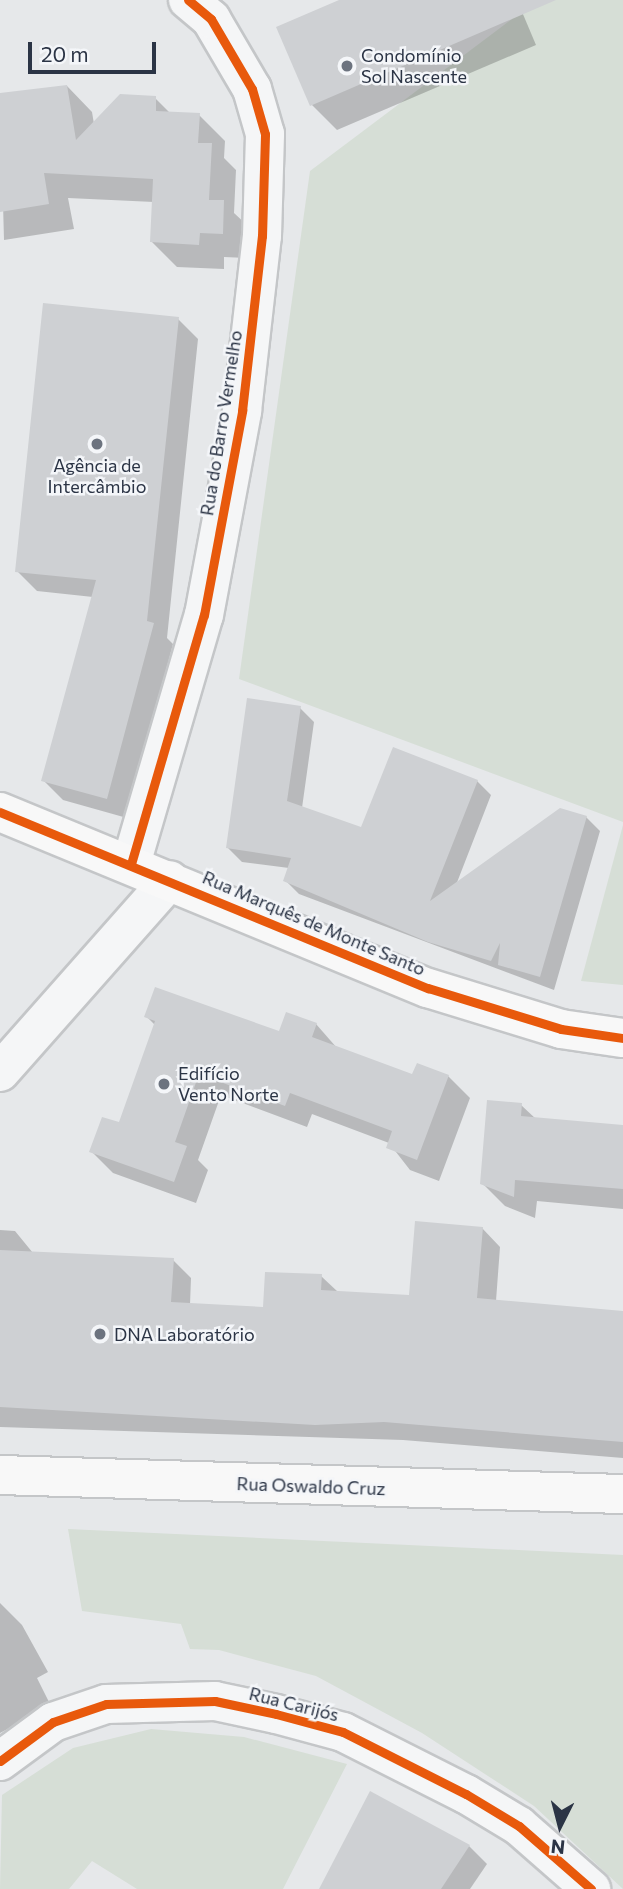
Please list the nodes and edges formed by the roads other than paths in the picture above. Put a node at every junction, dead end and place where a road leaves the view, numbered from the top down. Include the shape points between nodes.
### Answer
1 (188, 0) edge
2 (0, 812) edge
3 (131, 864) junction
4 (170, 880) junction
5 (623, 1038) edge
6 (0, 1072) edge
7 (0, 1475) edge
8 (623, 1494) edge
9 (0, 1761) edge
10 (591, 1889) edge

1 - 3 street, Rua do Barro Vermelho via 211,19 252,89 265,134 262,236 242,411 204,614
2 - 3 main road, Rua Marquês de Monte Santo
3 - 4 main road, Rua Marquês de Monte Santo
4 - 5 main road, Rua Marquês de Monte Santo via 453,997 561,1028
4 - 6 street
7 - 8 main road, Rua Oswaldo Cruz
9 - 10 street, Rua Carijós via 54,1722 106,1704 215,1701 276,1714 343,1732 466,1794 520,1826

